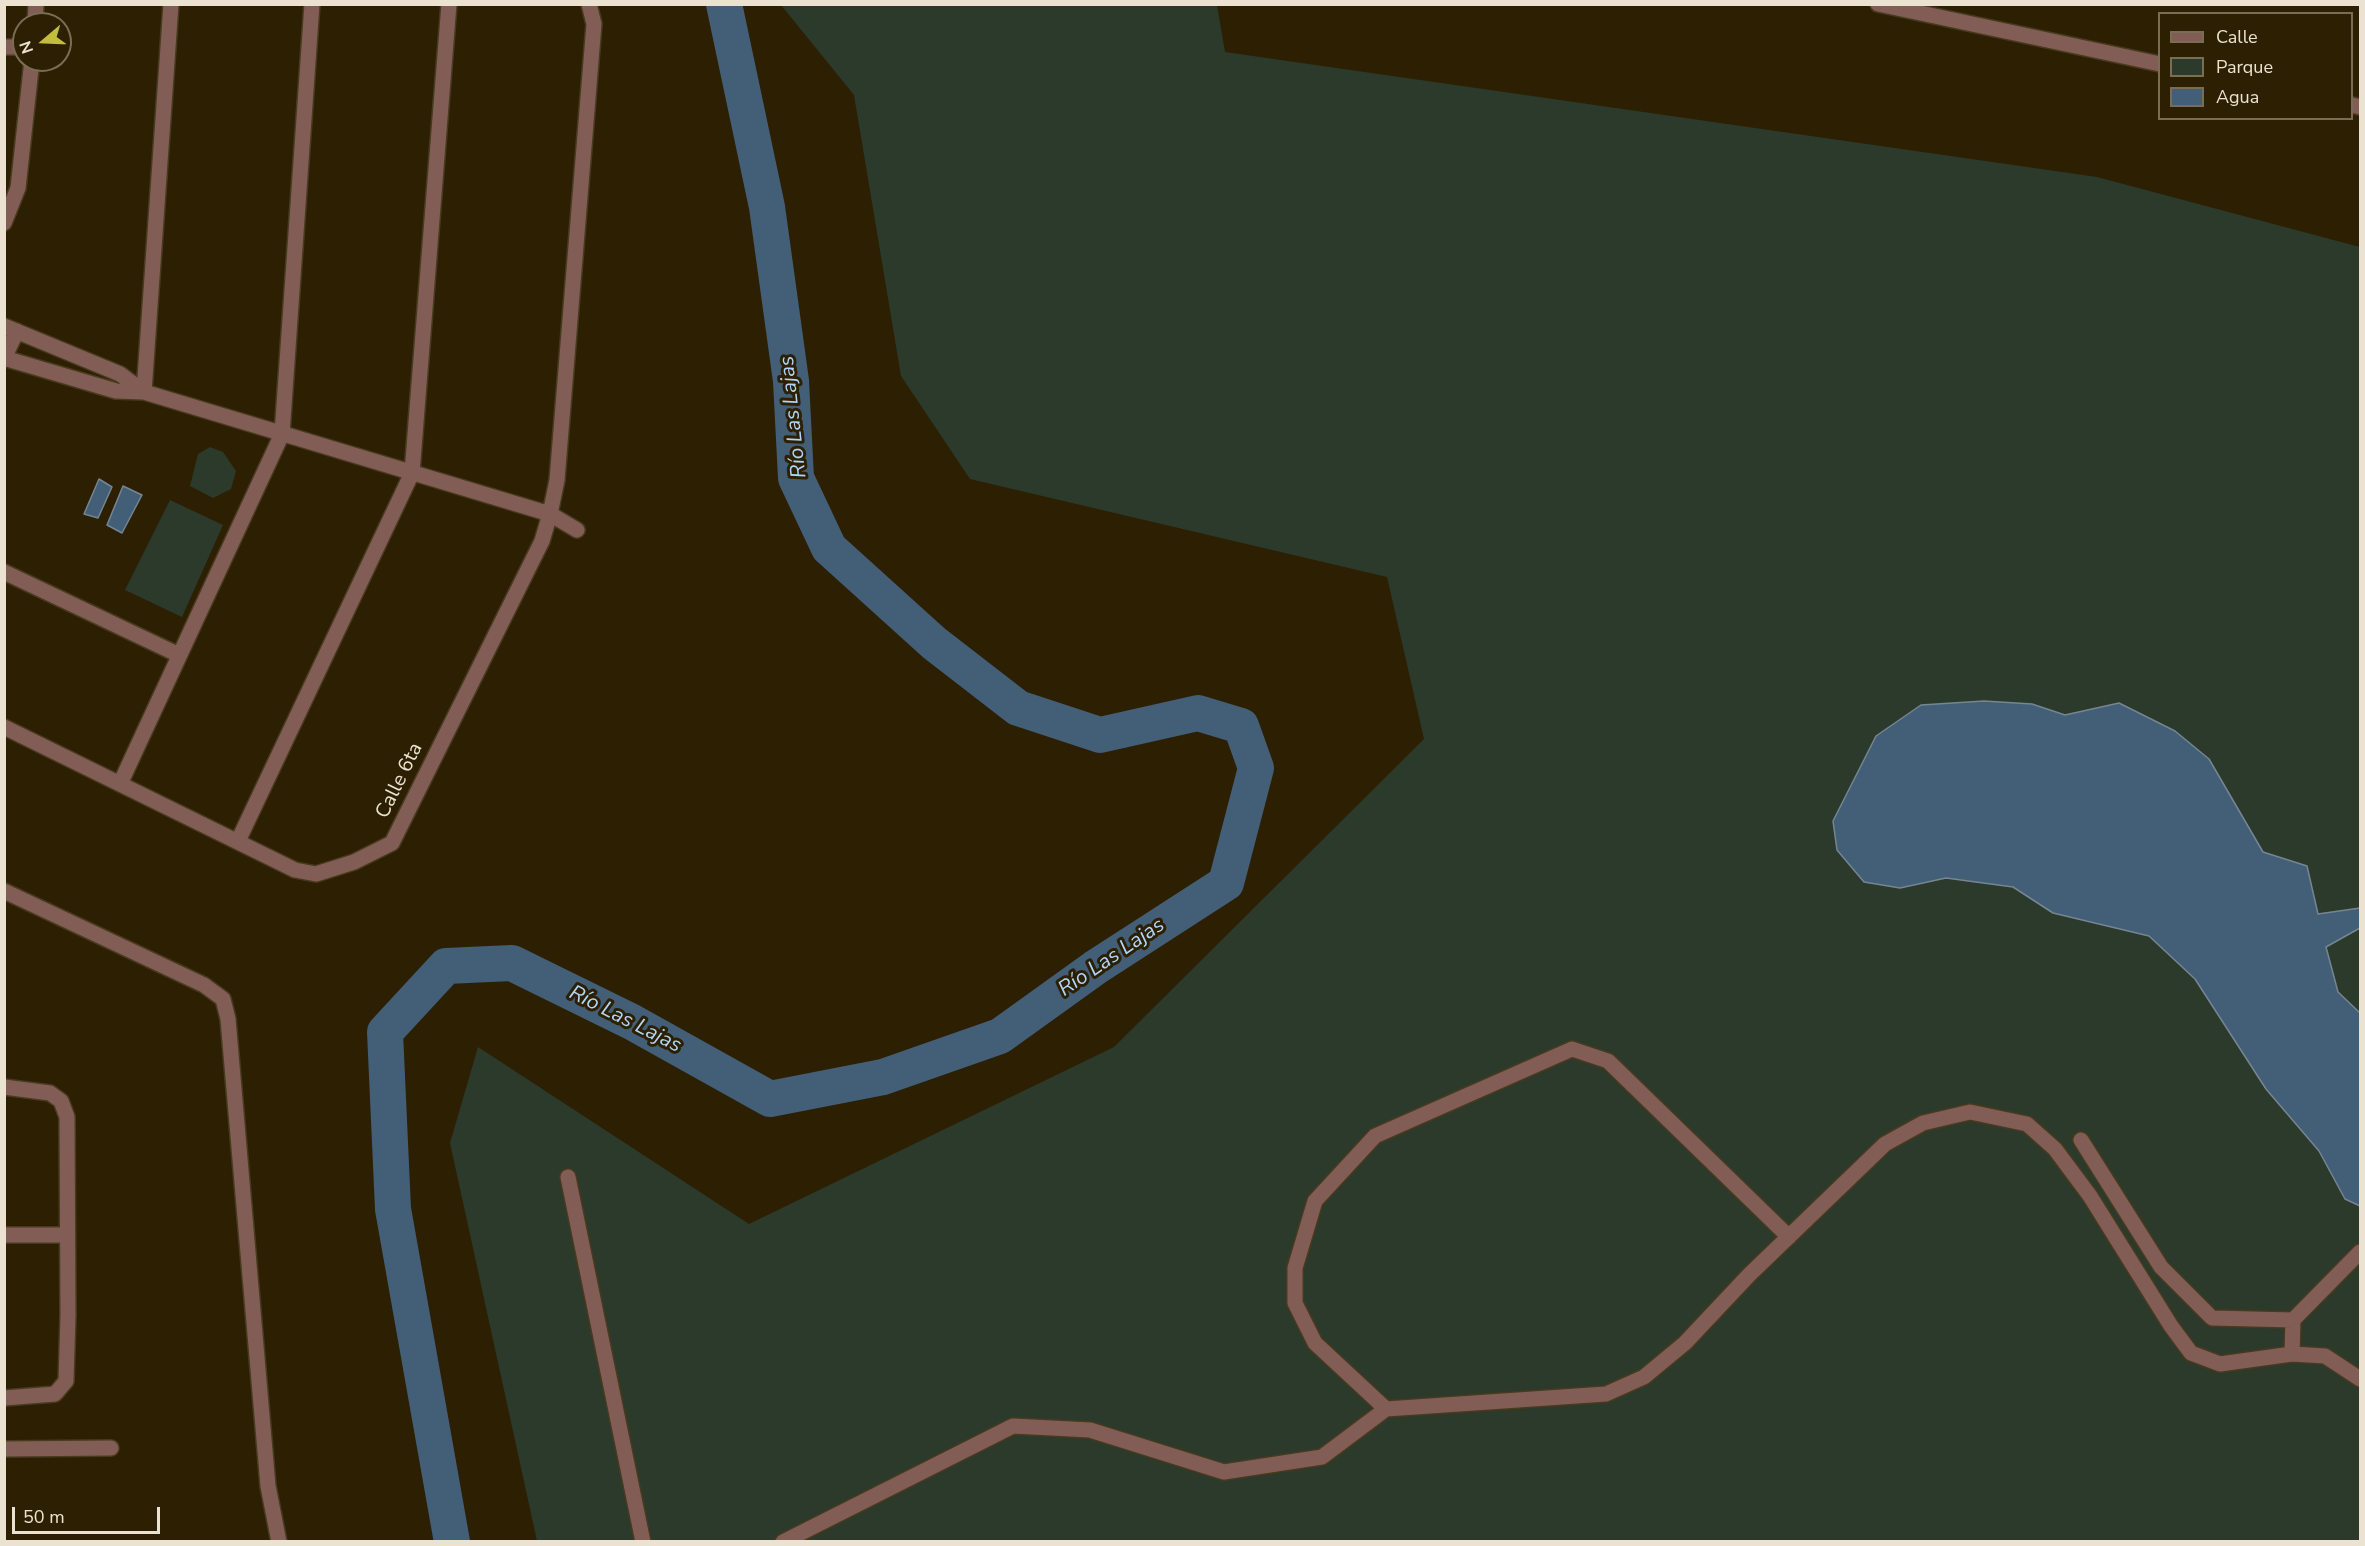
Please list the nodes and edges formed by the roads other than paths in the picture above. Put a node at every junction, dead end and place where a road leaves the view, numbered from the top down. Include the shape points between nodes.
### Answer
1 (171, 4) edge
2 (312, 4) edge
3 (449, 4) edge
4 (589, 4) edge
5 (1878, 4) edge
6 (2158, 64) edge
7 (30, 72) edge
8 (11, 187) edge
9 (4, 223) edge
10 (11, 329) edge
11 (4, 358) edge
12 (144, 392) junction
13 (282, 434) junction
14 (412, 473) junction
15 (550, 514) junction
16 (577, 530) dead end
17 (4, 572) edge
18 (179, 655) junction
19 (4, 727) edge
20 (120, 783) junction
21 (238, 841) junction
22 (4, 891) edge
23 (4, 1087) edge
24 (2081, 1140) dead end
25 (568, 1177) dead end
26 (4, 1235) edge
27 (66, 1235) junction
28 (1788, 1237) junction
29 (2361, 1252) edge
30 (2293, 1320) junction
31 (2292, 1354) junction
32 (2361, 1379) edge
33 (4, 1398) edge
34 (1386, 1409) junction
35 (111, 1448) dead end
36 (4, 1449) edge
37 (279, 1542) edge
38 (643, 1542) edge
39 (783, 1542) edge

1 - 12 street
2 - 13 street
3 - 14 street
4 - 15 street, Calle 6ta via 594,24 557,480
5 - 6 street
7 - 8 street
8 - 9 street
10 - 11 street
10 - 12 street via 120,374
11 - 12 street via 116,391
12 - 13 street
13 - 14 street
13 - 18 street
14 - 15 street
14 - 21 street
15 - 16 street
15 - 21 street, Calle 6ta via 542,541 392,843 354,862 316,874 295,870
17 - 18 street
18 - 20 street
19 - 20 street, Calle 6ta
20 - 21 street, Calle 6ta
22 - 37 street via 204,985 223,999 228,1019 268,1486
23 - 27 street via 50,1093 61,1101 67,1118
24 - 30 street via 2161,1267 2212,1318
25 - 38 street
26 - 27 street
27 - 33 street via 66,1382 55,1394
28 - 31 street via 1885,1144 1923,1123 1970,1112 2027,1124 2055,1149 2090,1196 2191,1353 2220,1364
28 - 34 street via 1685,1343 1644,1377 1606,1394
28 - 34 street via 1608,1061 1572,1048 1375,1136 1316,1201 1295,1268 1295,1303 1315,1343
29 - 30 street
30 - 31 street
31 - 32 street via 2325,1356
34 - 39 street via 1322,1457 1224,1472 1090,1430 1013,1426
35 - 36 street

